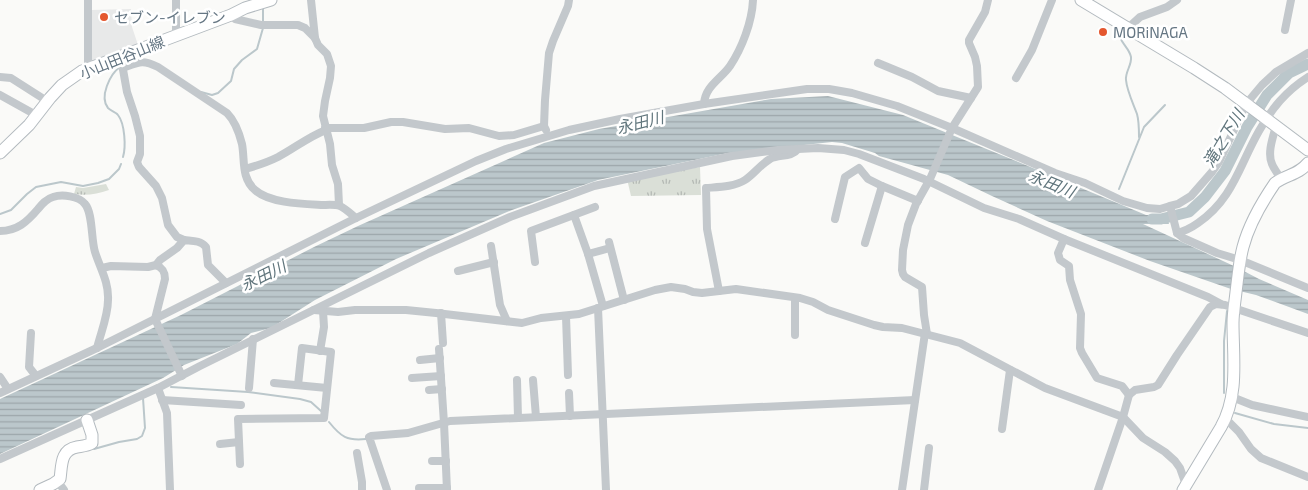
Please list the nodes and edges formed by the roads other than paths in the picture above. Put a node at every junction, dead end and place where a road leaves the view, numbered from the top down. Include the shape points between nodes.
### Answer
1 (88, 0) edge
2 (176, 0) edge
3 (271, 0) edge
4 (311, 0) edge
5 (569, 0) edge
6 (753, 0) edge
7 (988, 0) edge
8 (1052, 0) edge
9 (1177, 0) edge
10 (1291, 0) edge
11 (1087, 2) edge
12 (231, 15) junction
13 (1128, 28) junction
14 (1284, 30) dead end
15 (176, 36) junction
16 (315, 38) junction
17 (1308, 53) edge
18 (122, 63) junction
19 (878, 63) dead end
20 (88, 68) junction
21 (0, 76) edge
22 (1308, 77) edge
23 (1016, 78) dead end
24 (0, 95) edge
25 (971, 98) junction
26 (47, 101) junction
27 (704, 104) junction
28 (1248, 105) junction
29 (36, 115) junction
30 (1265, 118) junction
31 (544, 126) junction
32 (1276, 126) junction
33 (952, 128) junction
34 (326, 129) junction
35 (548, 136) junction
36 (798, 149) junction
37 (1308, 150) edge
38 (0, 153) edge
39 (1308, 163) edge
40 (245, 169) junction
41 (1281, 179) junction
42 (929, 180) junction
43 (882, 186) junction
44 (918, 202) junction
45 (339, 206) junction
46 (1170, 206) junction
47 (595, 207) dead end
48 (574, 215) junction
49 (356, 218) junction
50 (835, 219) dead end
51 (0, 231) edge
52 (1177, 233) junction
53 (1064, 239) junction
54 (184, 240) junction
55 (865, 243) dead end
56 (491, 246) dead end
57 (588, 254) junction
58 (1240, 260) junction
59 (494, 262) junction
60 (535, 262) dead end
61 (156, 265) junction
62 (102, 268) junction
63 (458, 271) dead end
64 (226, 283) junction
65 (1308, 288) edge
66 (719, 291) junction
67 (795, 298) junction
68 (624, 300) junction
69 (1221, 304) junction
70 (600, 307) junction
71 (1235, 307) junction
72 (314, 310) junction
73 (323, 311) junction
74 (441, 313) junction
75 (566, 316) junction
76 (155, 319) junction
77 (507, 321) junction
78 (1308, 333) edge
79 (31, 334) dead end
80 (926, 334) junction
81 (795, 335) dead end
82 (254, 339) junction
83 (97, 348) junction
84 (320, 351) junction
85 (440, 358) junction
86 (420, 360) dead end
87 (1010, 370) junction
88 (568, 375) dead end
89 (36, 376) junction
90 (182, 376) junction
91 (441, 376) junction
92 (0, 377) edge
93 (412, 378) dead end
94 (517, 380) dead end
95 (533, 380) dead end
96 (274, 383) dead end
97 (298, 385) junction
98 (158, 388) junction
99 (249, 388) dead end
100 (328, 388) junction
101 (8, 389) junction
102 (442, 389) junction
103 (429, 390) dead end
104 (0, 393) edge
105 (569, 393) dead end
106 (1130, 395) junction
107 (1232, 397) junction
108 (162, 400) junction
109 (915, 400) junction
110 (241, 405) dead end
111 (603, 415) junction
112 (570, 416) junction
113 (536, 417) junction
114 (1124, 417) junction
115 (1308, 417) edge
116 (518, 418) junction
117 (1226, 419) junction
118 (87, 420) junction
119 (444, 423) junction
120 (1002, 429) dead end
121 (239, 442) junction
122 (220, 444) dead end
123 (929, 448) dead end
124 (357, 453) dead end
125 (0, 460) edge
126 (432, 461) dead end
127 (446, 461) junction
128 (240, 464) dead end
129 (1308, 476) edge
130 (61, 486) edge
131 (419, 488) dead end
132 (1184, 488) edge
133 (447, 489) edge
134 (40, 490) edge
135 (170, 490) edge
136 (362, 490) edge
137 (388, 490) edge
138 (606, 490) edge
139 (902, 490) edge
140 (924, 490) edge
141 (1098, 490) edge

1 - 20 street
2 - 15 street
3 - 12 main road, 小山田谷山線
4 - 16 street
5 - 31 street via 550,53
6 - 27 street via 749,23 737,54 707,91
7 - 25 street via 985,12 968,40 977,66 978,87
8 - 23 street via 1032,50
9 - 13 street via 1140,17
10 - 14 street
11 - 13 main road
12 - 15 main road, 小山田谷山線
12 - 16 street via 235,19 264,26 298,25
13 - 28 main road
15 - 18 main road, 小山田谷山線
16 - 34 street via 327,54 330,66 324,116
17 - 28 street via 1276,72
18 - 20 main road, 小山田谷山線
18 - 40 street via 150,64 227,113 239,133
18 - 54 street via 140,136 138,167 156,186 168,225 177,237
19 - 25 street via 938,91
20 - 26 main road, 小山田谷山線 via 62,85
21 - 26 street via 11,78
22 - 30 street via 1287,92
24 - 29 street
25 - 33 street
26 - 29 main road, 小山田谷山線
27 - 33 street via 807,89 829,89 888,104
27 - 35 street via 612,120
28 - 30 main road
28 - 46 street via 1212,172 1191,196
29 - 38 main road, 小山田谷山線
30 - 32 main road
30 - 52 street via 1226,196 1208,216
31 - 34 street via 505,136 469,128 445,129 402,122
31 - 35 street
32 - 37 main road
32 - 41 street via 1271,160
33 - 42 street
33 - 46 street via 1123,201 1147,208
34 - 40 street via 277,158
34 - 45 street via 338,184
35 - 49 street via 476,161
36 - 42 street via 836,149 859,154
36 - 66 street via 791,155 770,159 744,180 706,188 707,229
36 - 72 street via 732,156 594,186 450,243
39 - 41 main road via 1302,170
40 - 45 street via 249,184 260,195 306,204
41 - 58 main road via 1269,191 1248,230
42 - 44 street
42 - 53 street via 984,208
43 - 44 street
43 - 50 street via 868,179 860,168 845,178
43 - 55 street
44 - 80 street via 906,233 902,270 905,277 922,287
45 - 49 street
46 - 52 street
47 - 48 street
48 - 57 street
48 - 60 street via 531,231
49 - 64 street
51 - 62 street via 19,227 53,197 75,198 86,205 95,252
52 - 58 street via 1217,253
53 - 69 street
53 - 106 street via 1058,253 1060,260 1069,266 1070,280 1080,308 1082,353 1097,378 1122,386
54 - 61 street
54 - 64 street via 204,244 208,265
56 - 59 street
57 - 68 street via 610,245
57 - 70 street
58 - 65 street
58 - 71 main road
59 - 63 street
59 - 77 street via 500,305
61 - 62 street
61 - 76 street via 165,272 165,279
62 - 83 street via 108,309
64 - 76 street
66 - 67 street via 736,289
66 - 68 street via 702,293 671,287
67 - 80 street via 874,325
67 - 81 street
68 - 70 street
69 - 71 street
69 - 106 street via 1210,307 1158,385 1135,390
70 - 75 street
70 - 111 street
71 - 78 street
71 - 107 main road
72 - 73 street
72 - 82 street
73 - 74 street
73 - 84 street
74 - 77 street
74 - 85 street
75 - 77 street via 522,323
75 - 88 street
76 - 83 street
76 - 90 street
79 - 89 street via 29,366
80 - 87 street via 960,343
80 - 109 street
82 - 90 street
82 - 99 street
83 - 89 street
84 - 97 street via 302,348
84 - 100 street via 331,352
85 - 86 street
85 - 91 street
87 - 114 street via 1045,388
87 - 120 street
89 - 101 street
90 - 98 street
91 - 93 street
91 - 102 street
92 - 101 street
94 - 116 street
95 - 113 street
96 - 97 street
97 - 100 street
98 - 108 street
98 - 118 street
100 - 121 street via 324,418 238,419
101 - 104 street
102 - 103 street
102 - 119 street
105 - 112 street
106 - 114 street
107 - 115 street via 1252,405
107 - 117 main road
108 - 110 street
108 - 135 street via 167,417
109 - 111 street
109 - 139 street
111 - 112 street
111 - 138 street
112 - 113 street
113 - 116 street
114 - 132 street via 1143,438 1175,461 1180,468
114 - 141 street
116 - 119 street
117 - 129 street via 1261,458
117 - 132 main road
118 - 125 street
118 - 130 main road via 92,442 63,456
119 - 127 street
119 - 137 street via 408,433 369,437
121 - 122 street
121 - 128 street
123 - 140 street
124 - 136 street
126 - 127 street
127 - 133 street
130 - 134 main road
131 - 133 street

